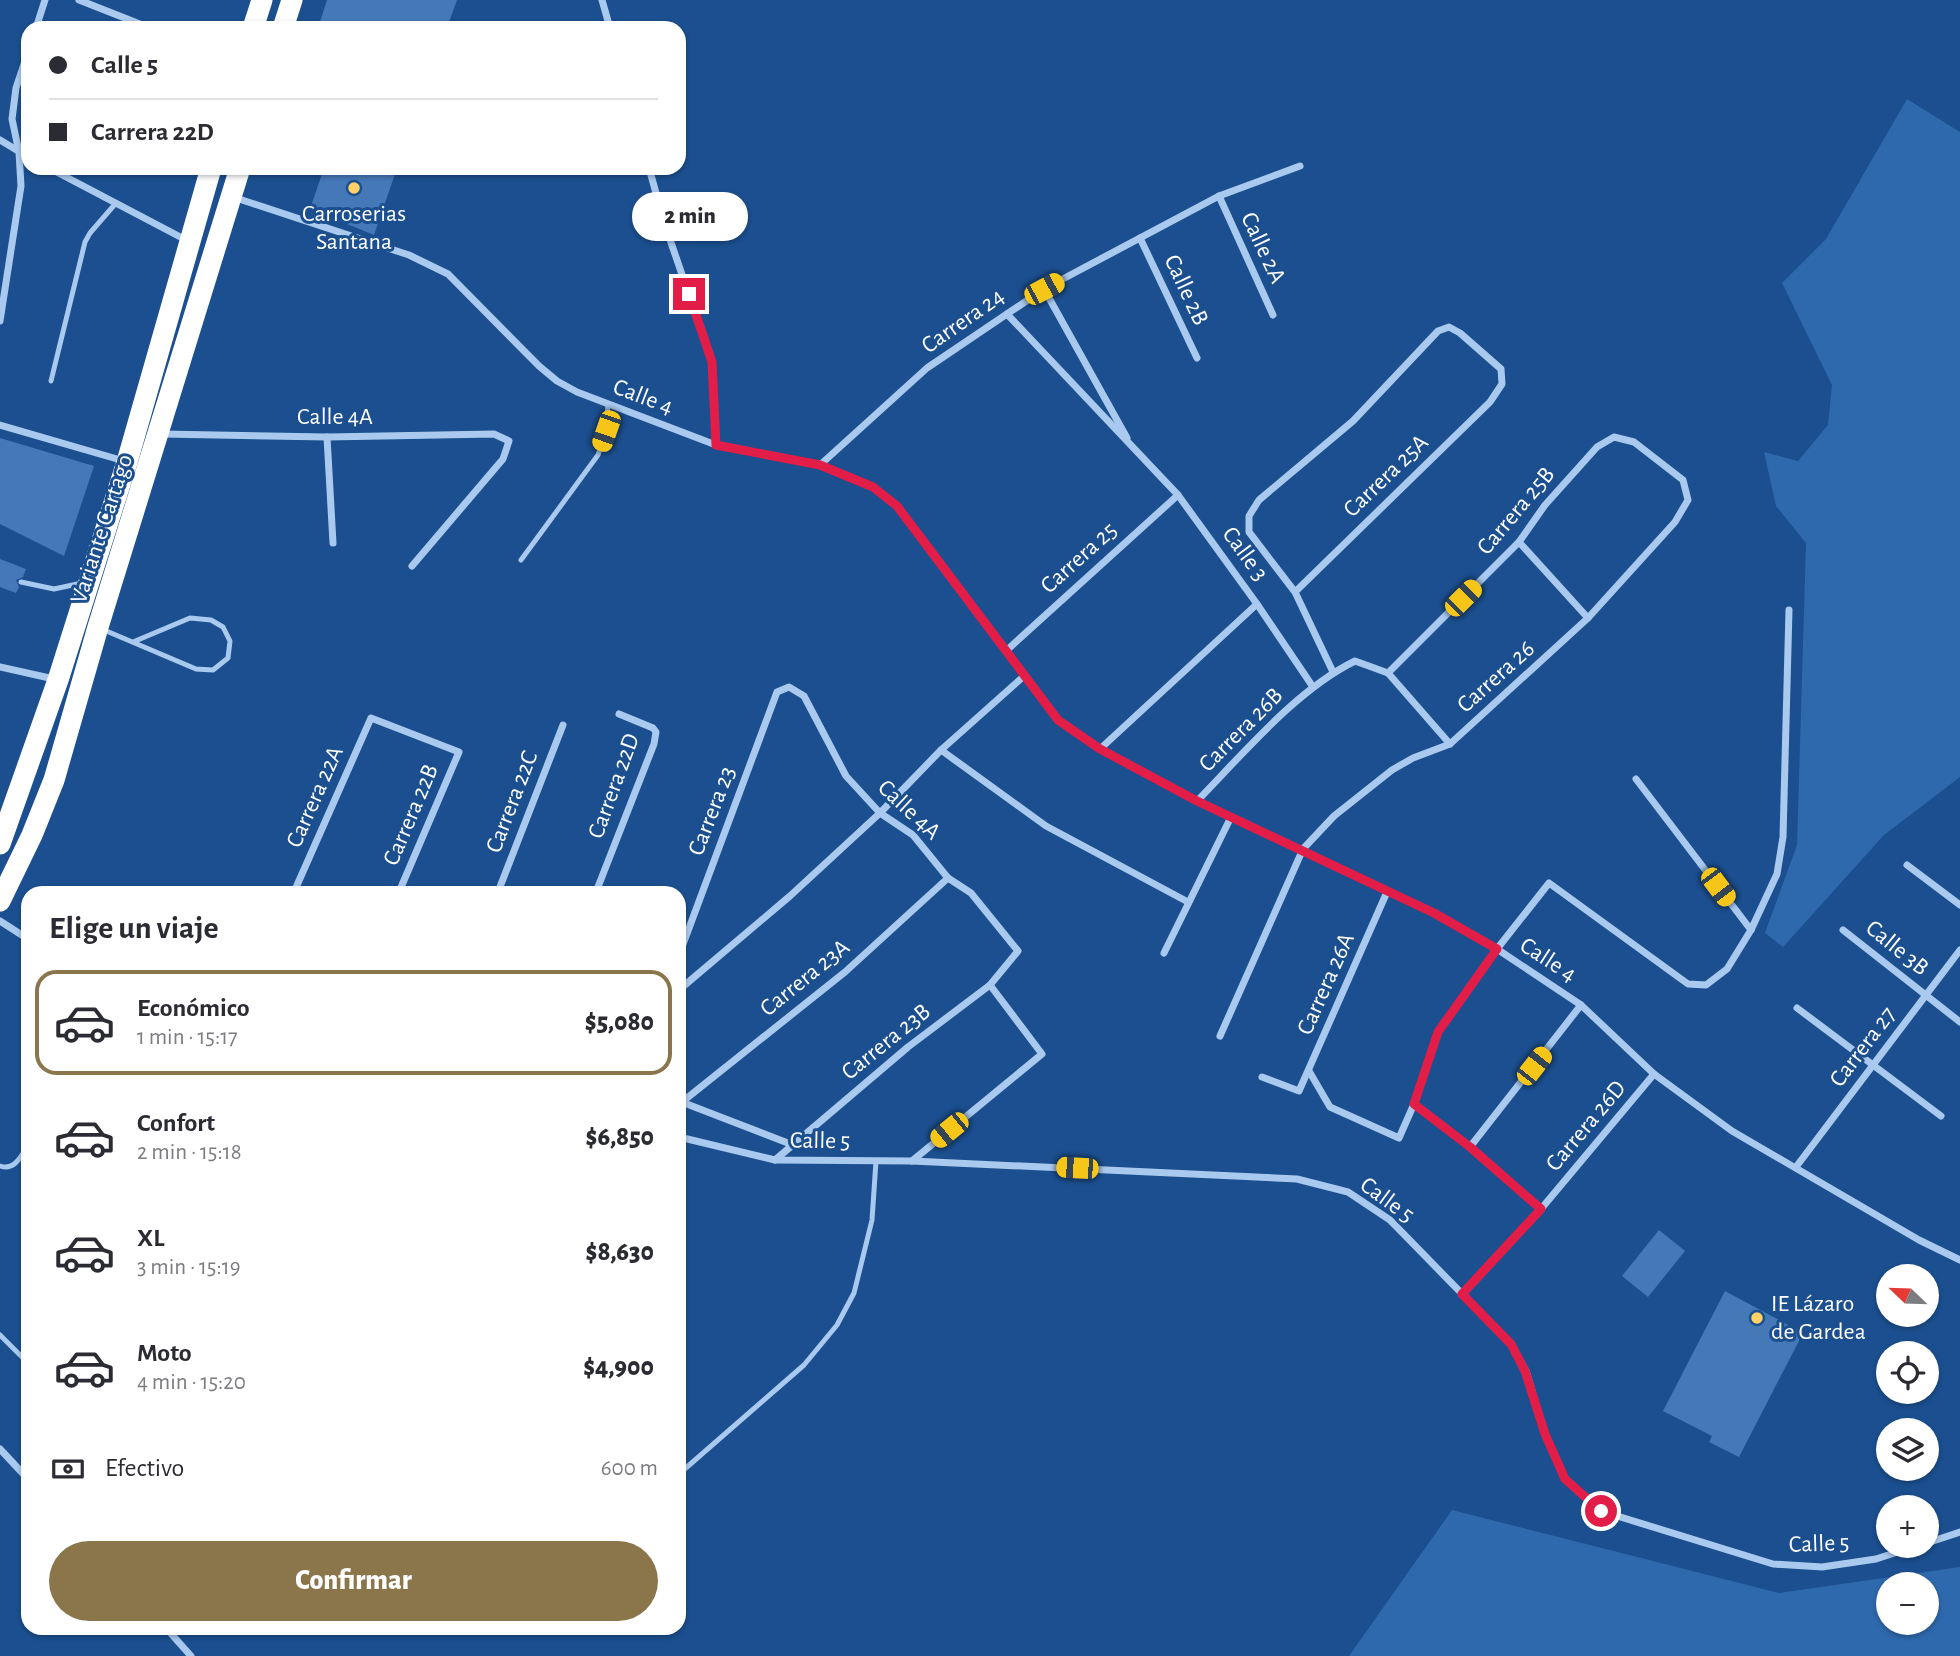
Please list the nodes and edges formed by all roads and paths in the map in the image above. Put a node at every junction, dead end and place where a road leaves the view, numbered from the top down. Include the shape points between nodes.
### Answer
1 (45, 0) edge
2 (79, 0) edge
3 (261, 0) edge
4 (292, 0) edge
5 (602, 0) edge
6 (38, 21) edge
7 (132, 21) edge
8 (255, 21) edge
9 (286, 21) edge
10 (608, 21) edge
11 (21, 73) edge
12 (0, 140) edge
13 (19, 152) junction
14 (1300, 166) dead end
15 (62, 175) edge
16 (209, 175) edge
17 (238, 175) edge
18 (651, 175) edge
19 (232, 196) junction
20 (1219, 196) junction
21 (116, 203) junction
22 (1140, 238) junction
23 (189, 241) junction
24 (1044, 289) junction
25 (1007, 313) junction
26 (1273, 315) dead end
27 (0, 321) edge
28 (1197, 358) dead end
29 (51, 381) dead end
30 (608, 404) junction
31 (0, 425) edge
32 (159, 433) junction
33 (327, 437) junction
34 (1614, 437) joint
35 (716, 445) junction
36 (1135, 451) junction
37 (127, 461) junction
38 (820, 465) junction
39 (1178, 495) junction
40 (1519, 542) junction
41 (333, 543) dead end
42 (521, 560) dead end
43 (412, 566) dead end
44 (21, 582) dead end
45 (89, 582) junction
46 (1295, 592) junction
47 (1257, 604) junction
48 (1789, 610) dead end
49 (1588, 618) junction
50 (98, 627) junction
51 (133, 642) junction
52 (1007, 650) junction
53 (0, 667) edge
54 (1334, 672) junction
55 (1388, 673) junction
56 (1024, 676) junction
57 (58, 680) junction
58 (789, 687) joint
59 (1313, 687) junction
60 (619, 714) dead end
61 (563, 725) dead end
62 (1450, 744) junction
63 (1100, 749) junction
64 (941, 750) junction
65 (459, 752) joint
66 (1636, 779) dead end
67 (1197, 801) junction
68 (880, 813) junction
69 (1231, 817) junction
70 (0, 844) edge
71 (1303, 849) junction
72 (1907, 865) dead end
73 (948, 878) junction
74 (297, 886) edge
75 (402, 886) edge
76 (500, 886) edge
77 (598, 886) edge
78 (1387, 892) junction
79 (0, 901) edge
80 (1188, 902) junction
81 (1960, 905) edge
82 (0, 921) edge
83 (1751, 930) junction
84 (1843, 930) dead end
85 (21, 934) edge
86 (686, 936) edge
87 (1497, 949) junction
88 (1960, 950) edge
89 (1018, 951) joint
90 (1164, 953) dead end
91 (686, 984) edge
92 (990, 985) junction
93 (1926, 996) junction
94 (1581, 1005) junction
95 (1797, 1008) dead end
96 (1960, 1022) edge
97 (1220, 1036) dead end
98 (1872, 1066) junction
99 (1308, 1071) junction
100 (1654, 1074) junction
101 (1262, 1077) dead end
102 (686, 1096) edge
103 (686, 1103) edge
104 (1414, 1104) junction
105 (1941, 1116) dead end
106 (686, 1139) edge
107 (793, 1145) junction
108 (1470, 1147) junction
109 (21, 1155) edge
110 (775, 1160) junction
111 (876, 1161) junction
112 (912, 1161) junction
113 (0, 1166) edge
114 (1796, 1167) junction
115 (1541, 1209) junction
116 (1960, 1260) edge
117 (1462, 1294) junction
118 (0, 1335) edge
119 (21, 1356) edge
120 (0, 1449) edge
121 (686, 1468) edge
122 (21, 1472) edge
123 (1960, 1532) edge
124 (1939, 1539) edge
125 (1879, 1558) edge
126 (173, 1635) edge
127 (191, 1656) edge

1 - 6 street
2 - 7 street
3 - 8 highway
4 - 9 highway
5 - 10 street
11 - 13 street via 12,119
12 - 13 street
13 - 27 street via 21,186
14 - 20 street, Carrera 24
15 - 21 street
16 - 23 highway, Variante Cartago
17 - 19 highway, Variante Cartago
18 - 35 street via 712,362
19 - 30 street, Calle 4 via 409,255 448,274 548,373 577,392
19 - 32 highway, Variante Cartago
20 - 22 street, Carrera 24
20 - 26 street, Calle 2A
21 - 23 street
21 - 29 lane via 85,242
22 - 24 street, Carrera 24
22 - 28 street, Calle 2B
23 - 37 highway, Variante Cartago
24 - 25 street, Carrera 24
24 - 36 street, Calle 3
25 - 36 street, Calle 3
25 - 38 street, Carrera 24 via 927,368
30 - 35 street, Calle 4
30 - 42 lane via 598,455
31 - 37 street
32 - 33 street, Calle 4A
32 - 50 highway, Variante Cartago
33 - 41 street
33 - 43 street, Calle 4A via 494,434 509,441 502,459
34 - 40 street, Carrera 25B via 1597,447
34 - 49 street, Carrera 26 via 1634,442 1682,480 1688,500 1675,522
35 - 38 street, Calle 4
36 - 39 street, Calle 3
37 - 45 highway, Variante Cartago
38 - 52 street, Calle 4 via 873,487 897,506
39 - 47 street, Calle 3
39 - 52 street, Carrera 25
40 - 49 street
40 - 55 street, Carrera 25B
44 - 45 lane via 54,589
45 - 57 highway, Variante Cartago
46 - 46 street, Carrera 25A via 1490,402 1502,384 1501,369 1460,333 1449,327 1438,331 1353,421 1259,500 1249,516 1249,532
46 - 54 street
47 - 59 street, Calle 3
47 - 63 street
48 - 83 street via 1783,836 1777,874
49 - 62 street, Carrera 26
50 - 51 lane
50 - 79 highway, Variante Cartago via 54,780
51 - 51 lane via 196,669 213,670 228,659 230,641 223,627 211,620 190,618
52 - 56 street, Calle 4
53 - 57 street
54 - 55 street via 1355,661
54 - 59 street, Carrera 26B
55 - 62 street
56 - 63 street, Calle 4 via 1058,720
56 - 64 street
57 - 70 highway, Variante Cartago
58 - 68 street, Calle 4A via 804,696 846,776
58 - 86 street, Carrera 23 via 777,692
59 - 67 street, Carrera 26B
60 - 77 street, Carrera 22D via 656,732
61 - 76 street, Carrera 22C
62 - 71 street, Carrera 26 via 1392,770
63 - 67 street, Calle 4
64 - 68 street
64 - 80 street via 1046,825
65 - 74 street, Carrera 22A via 372,718
65 - 75 street, Carrera 22B
66 - 83 street
67 - 69 street, Calle 4
68 - 73 street, Calle 4A via 913,835
68 - 91 street
69 - 71 street, Calle 4
69 - 80 street
71 - 78 street, Calle 4
71 - 97 street
72 - 81 street
73 - 89 street, Calle 4A via 971,893
73 - 102 street, Carrera 23A via 845,972
78 - 87 street, Calle 4
78 - 99 street, Carrera 26A
80 - 90 street
82 - 85 street
83 - 87 street via 1727,969 1706,985 1688,984 1549,883
84 - 93 street, Calle 3B
87 - 94 street, Calle 4
87 - 104 street via 1438,1032
88 - 93 street, Carrera 27
89 - 92 street, Carrera 23B
92 - 107 street, Carrera 23B via 908,1047
92 - 112 street via 1042,1054
93 - 96 street, Calle 3B
93 - 98 street, Carrera 27
94 - 100 street, Calle 4
94 - 108 street
95 - 98 street
98 - 105 street
98 - 114 street, Carrera 27
99 - 101 street, Carrera 26A via 1300,1091
99 - 104 street via 1330,1107 1399,1138
100 - 114 street, Calle 4 via 1732,1131
100 - 115 street, Carrera 26D
103 - 107 street
104 - 108 street
106 - 110 street, Calle 5
107 - 110 street, Carrera 23B
108 - 115 street
109 - 113 lane via 13,1166
110 - 111 street, Calle 5
111 - 112 street, Calle 5
111 - 121 lane via 872,1220 854,1293 837,1325 804,1365
112 - 117 street, Calle 5 via 1297,1179 1349,1192 1390,1220
114 - 116 street, Calle 4
115 - 117 street, Carrera 26D
117 - 125 street, Calle 5 via 1511,1344 1565,1479 1601,1511 1773,1564 1822,1567
118 - 119 lane
120 - 122 street
123 - 124 street
126 - 127 street

